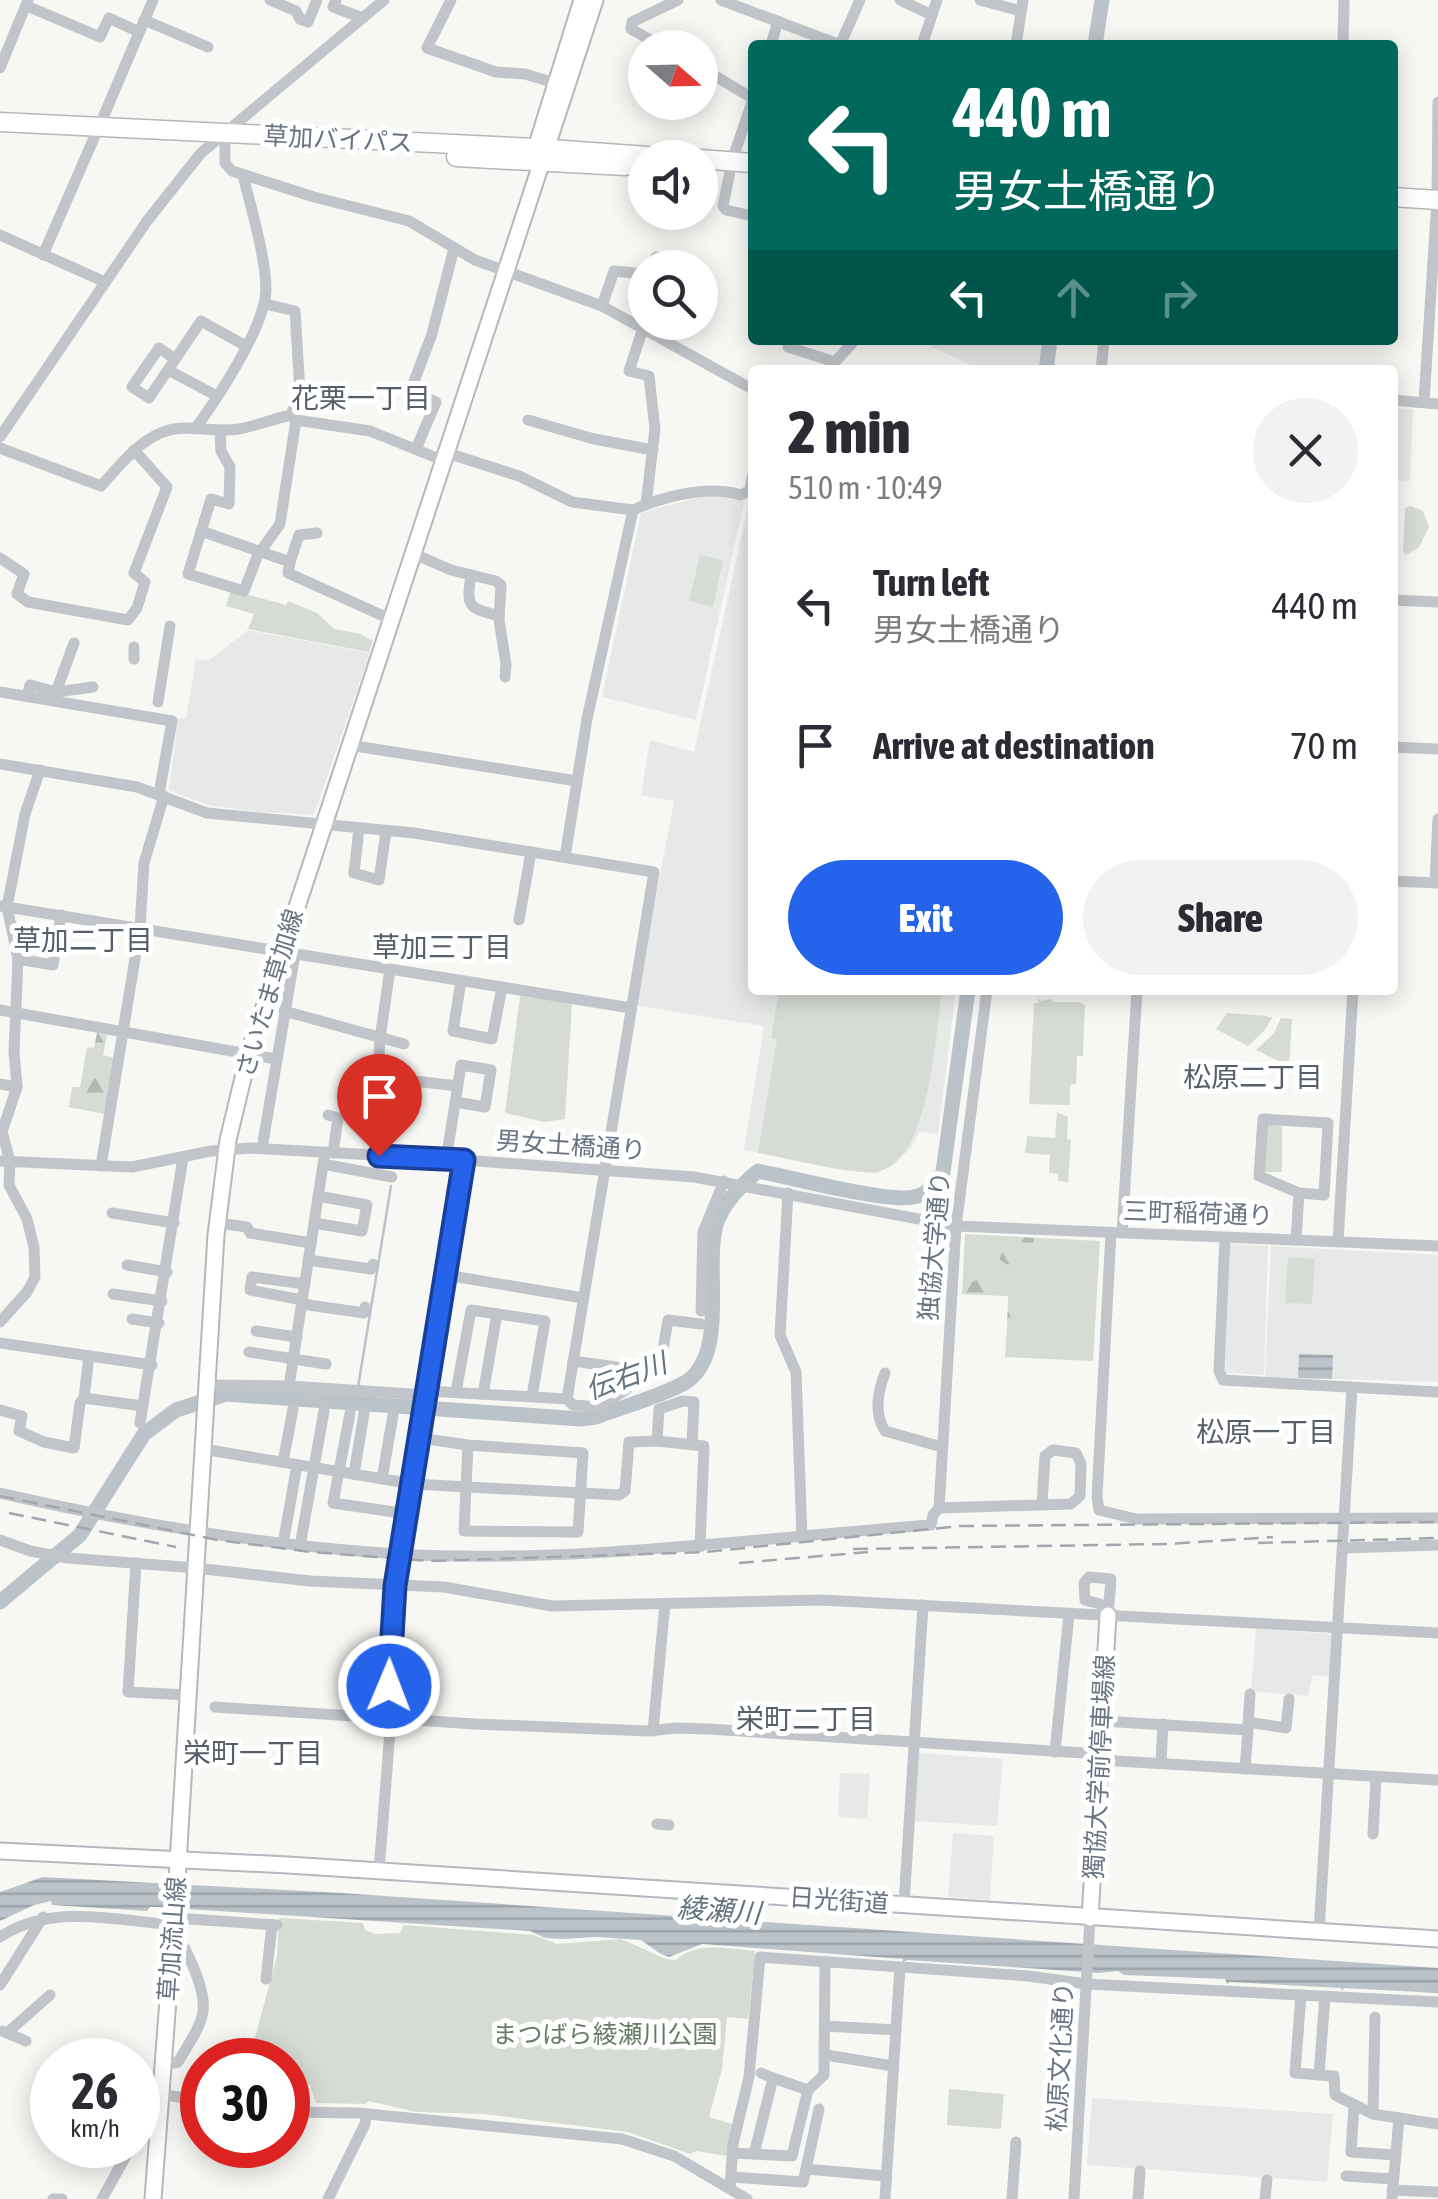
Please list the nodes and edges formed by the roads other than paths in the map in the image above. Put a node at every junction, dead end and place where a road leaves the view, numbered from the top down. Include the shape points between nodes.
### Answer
1 (153, 0) edge
2 (270, 0) edge
3 (317, 0) edge
4 (336, 0) edge
5 (384, 0) edge
6 (451, 0) edge
7 (582, 0) edge
8 (595, 0) edge
9 (678, 0) edge
10 (721, 0) edge
11 (860, 0) edge
12 (900, 0) edge
13 (937, 0) edge
14 (980, 0) edge
15 (1344, 0) edge
16 (27, 3) edge
17 (1022, 6) edge
18 (932, 16) junction
19 (363, 18) junction
20 (778, 21) junction
21 (141, 26) junction
22 (633, 30) edge
23 (772, 40) edge
24 (827, 40) edge
25 (842, 40) edge
26 (924, 40) edge
27 (1017, 40) edge
28 (1344, 40) edge
29 (208, 47) dead end
30 (0, 68) edge
31 (718, 78) edge
32 (555, 84) junction
33 (748, 97) edge
34 (1438, 102) edge
35 (748, 113) edge
36 (0, 122) edge
37 (0, 132) edge
38 (97, 132) junction
39 (221, 139) junction
40 (542, 153) junction
41 (628, 156) edge
42 (718, 163) edge
43 (748, 163) edge
44 (628, 165) edge
45 (732, 166) junction
46 (718, 168) edge
47 (748, 171) edge
48 (242, 175) junction
49 (1398, 199) edge
50 (1437, 205) edge
51 (1398, 208) edge
52 (748, 215) edge
53 (0, 235) edge
54 (454, 248) junction
55 (43, 255) junction
56 (503, 271) junction
57 (628, 272) edge
58 (106, 282) junction
59 (265, 304) junction
60 (602, 306) junction
61 (628, 320) edge
62 (639, 340) edge
63 (664, 340) edge
64 (789, 345) edge
65 (851, 345) edge
66 (246, 346) junction
67 (832, 365) edge
68 (835, 365) edge
69 (748, 387) edge
70 (218, 396) junction
71 (1398, 400) edge
72 (1424, 402) junction
73 (1438, 404) edge
74 (294, 417) junction
75 (528, 420) dead end
76 (195, 429) junction
77 (220, 430) junction
78 (0, 437) edge
79 (0, 448) edge
80 (416, 449) junction
81 (134, 450) junction
82 (653, 450) junction
83 (443, 456) junction
84 (748, 491) edge
85 (646, 504) junction
86 (633, 510) junction
87 (281, 522) junction
88 (202, 532) junction
89 (317, 533) dead end
90 (299, 535) junction
91 (260, 552) junction
92 (412, 552) junction
93 (0, 558) edge
94 (290, 562) junction
95 (471, 575) junction
96 (1398, 600) edge
97 (1438, 602) edge
98 (499, 616) junction
99 (390, 619) junction
100 (170, 626) dead end
101 (74, 642) dead end
102 (505, 677) dead end
103 (93, 687) dead end
104 (0, 692) edge
105 (56, 692) junction
106 (27, 696) junction
107 (158, 702) dead end
108 (349, 745) junction
109 (1398, 747) edge
110 (1438, 749) edge
111 (0, 764) edge
112 (40, 770) junction
113 (577, 782) junction
114 (162, 795) junction
115 (1438, 819) edge
116 (322, 824) junction
117 (359, 829) junction
118 (386, 831) junction
119 (531, 852) junction
120 (565, 857) junction
121 (1398, 881) edge
122 (1436, 883) edge
123 (4, 906) edge
124 (61, 915) junction
125 (520, 920) dead end
126 (140, 928) junction
127 (288, 954) junction
128 (18, 959) junction
129 (390, 968) junction
130 (461, 980) junction
131 (502, 988) junction
132 (986, 995) edge
133 (1136, 995) edge
134 (1353, 995) edge
135 (631, 1008) junction
136 (0, 1010) edge
137 (284, 1010) junction
138 (16, 1015) junction
139 (124, 1034) junction
140 (380, 1039) junction
141 (404, 1044) dead end
142 (249, 1053) junction
143 (276, 1059) junction
144 (380, 1078) junction
145 (0, 1084) edge
146 (458, 1086) junction
147 (17, 1088) junction
148 (455, 1102) junction
149 (328, 1115) dead end
150 (262, 1148) junction
151 (227, 1149) junction
152 (327, 1156) junction
153 (379, 1156) junction
154 (184, 1158) junction
155 (447, 1159) junction
156 (464, 1160) junction
157 (5, 1161) edge
158 (101, 1166) junction
159 (604, 1170) junction
160 (392, 1177) dead end
161 (727, 1182) junction
162 (788, 1193) junction
163 (1299, 1193) junction
164 (318, 1196) junction
165 (112, 1213) dead end
166 (174, 1223) junction
167 (314, 1223) junction
168 (218, 1224) junction
169 (956, 1226) junction
170 (1117, 1233) junction
171 (1224, 1238) junction
172 (1296, 1240) junction
173 (1338, 1242) junction
174 (311, 1243) junction
175 (1438, 1246) edge
176 (308, 1260) junction
177 (373, 1264) dead end
178 (127, 1265) dead end
179 (167, 1272) junction
180 (446, 1275) junction
181 (305, 1284) junction
182 (113, 1294) dead end
183 (584, 1298) junction
184 (162, 1302) junction
185 (302, 1302) junction
186 (365, 1307) dead end
187 (496, 1314) junction
188 (132, 1320) dead end
189 (0, 1322) edge
190 (158, 1323) junction
191 (256, 1330) dead end
192 (297, 1337) junction
193 (0, 1343) edge
194 (248, 1352) dead end
195 (89, 1356) junction
196 (294, 1360) junction
197 (573, 1361) junction
198 (326, 1364) dead end
199 (152, 1365) junction
200 (885, 1372) dead end
201 (208, 1386) junction
202 (289, 1386) junction
203 (1352, 1388) junction
204 (627, 1390) dead end
205 (456, 1392) junction
206 (1438, 1392) edge
207 (482, 1394) junction
208 (427, 1395) junction
209 (532, 1396) junction
210 (84, 1398) junction
211 (567, 1399) junction
212 (143, 1406) junction
213 (292, 1409) dead end
214 (0, 1410) edge
215 (324, 1411) dead end
216 (350, 1413) dead end
217 (364, 1413) dead end
218 (393, 1415) dead end
219 (140, 1423) dead end
220 (420, 1438) junction
221 (658, 1441) junction
222 (692, 1444) junction
223 (468, 1446) junction
224 (942, 1447) junction
225 (203, 1449) junction
226 (283, 1462) junction
227 (297, 1465) junction
228 (314, 1468) junction
229 (338, 1472) junction
230 (354, 1474) junction
231 (382, 1479) junction
232 (1042, 1482) junction
233 (412, 1484) junction
234 (466, 1486) junction
235 (0, 1493) edge
236 (582, 1494) junction
237 (1016, 1503) junction
238 (1042, 1504) junction
239 (939, 1508) junction
240 (408, 1514) junction
241 (1438, 1518) edge
242 (1345, 1520) junction
243 (198, 1532) junction
244 (802, 1537) junction
245 (0, 1540) edge
246 (283, 1544) junction
247 (1438, 1545) edge
248 (300, 1546) junction
249 (700, 1548) junction
250 (1344, 1548) junction
251 (400, 1554) junction
252 (136, 1563) junction
253 (196, 1568) junction
254 (395, 1586) junction
255 (666, 1604) junction
256 (923, 1605) junction
257 (1106, 1605) junction
258 (1069, 1614) junction
259 (1339, 1628) junction
260 (1438, 1634) edge
261 (1250, 1694) dead end
262 (188, 1695) junction
263 (1288, 1698) dead end
264 (215, 1707) dead end
265 (391, 1718) junction
266 (1102, 1721) junction
267 (1163, 1724) junction
268 (1248, 1726) junction
269 (653, 1731) junction
270 (914, 1743) junction
271 (1055, 1752) junction
272 (1100, 1757) junction
273 (1161, 1763) junction
274 (1245, 1769) junction
275 (1330, 1774) junction
276 (1376, 1777) junction
277 (1438, 1780) edge
278 (1373, 1834) dead end
279 (0, 1850) edge
280 (178, 1859) junction
281 (379, 1871) junction
282 (904, 1904) junction
283 (41, 1917) junction
284 (1090, 1918) junction
285 (174, 1924) junction
286 (1318, 1931) junction
287 (0, 1937) edge
288 (1438, 1940) edge
289 (825, 1962) junction
290 (900, 1967) junction
291 (266, 1979) dead end
292 (1087, 1981) junction
293 (0, 1985) edge
294 (50, 1995) dead end
295 (1300, 1995) junction
296 (1326, 1996) junction
297 (1438, 2002) edge
298 (1376, 2016) dead end
299 (825, 2026) junction
300 (896, 2030) junction
301 (3, 2031) edge
302 (26, 2041) dead end
303 (826, 2056) junction
304 (163, 2064) junction
305 (893, 2066) junction
306 (1319, 2075) junction
307 (808, 2090) junction
308 (161, 2094) junction
309 (180, 2097) edge
310 (1354, 2105) junction
311 (160, 2109) edge
312 (820, 2109) dead end
313 (310, 2113) edge
314 (366, 2114) junction
315 (1374, 2114) junction
316 (1399, 2118) junction
317 (1438, 2124) edge
318 (1016, 2142) dead end
319 (732, 2153) junction
320 (754, 2154) junction
321 (1396, 2156) junction
322 (119, 2168) edge
323 (156, 2168) edge
324 (806, 2169) junction
325 (1140, 2171) dead end
326 (886, 2176) junction
327 (1346, 2176) dead end
328 (1266, 2180) dead end
329 (731, 2182) junction
330 (1393, 2189) edge
331 (1438, 2192) edge
332 (53, 2199) edge
333 (62, 2199) edge
334 (102, 2199) edge
335 (153, 2199) edge
336 (328, 2199) edge
337 (747, 2199) edge
338 (885, 2199) edge
339 (1012, 2199) edge
340 (1074, 2199) edge
341 (1138, 2199) edge
342 (1265, 2199) edge

1 - 21 street
2 - 3 street via 308,22
4 - 19 street via 332,7
5 - 19 street
6 - 32 street via 427,48
7 - 32 main road, さいたま草加線
8 - 40 main road, さいたま草加線
9 - 22 street via 632,22
10 - 20 street
11 - 25 street
12 - 18 street
13 - 18 street
14 - 17 street
15 - 28 street
16 - 21 street via 100,38 109,18
16 - 30 street
17 - 27 street
18 - 26 street
19 - 39 street
20 - 23 street
20 - 24 street
21 - 29 street
21 - 38 street
31 - 33 street
32 - 40 main road, さいたま草加線
34 - 50 street
35 - 45 street
36 - 38 highway, 草加バイパス
37 - 38 highway, 草加バイパス
38 - 39 highway, 草加バイパス
38 - 55 street
39 - 40 highway, 草加バイパス
39 - 48 street via 225,163
39 - 58 street via 166,194
40 - 41 highway, 草加バイパス
40 - 44 highway, 草加バイパス
40 - 56 main road, さいたま草加線
42 - 45 highway
43 - 45 highway
45 - 46 highway
45 - 47 highway
45 - 52 street via 723,206
48 - 54 street via 409,220
48 - 59 street
49 - 50 highway
50 - 51 highway
50 - 72 street
53 - 55 street
54 - 56 street
54 - 80 street via 410,392 436,402
55 - 58 street
56 - 60 street
56 - 83 main road, さいたま草加線
57 - 60 street via 614,271
58 - 78 street
59 - 66 street
59 - 74 street via 295,310 300,392
60 - 61 street
62 - 82 street via 630,371 649,376
63 - 69 street
64 - 67 street
65 - 68 street
66 - 70 street
66 - 70 street via 201,320 172,364
70 - 76 street
71 - 72 street
72 - 73 street
74 - 77 street
74 - 80 street via 356,428
74 - 87 street
75 - 82 street
76 - 77 street
76 - 81 street via 176,428
77 - 88 street via 230,467 229,504 211,499
79 - 81 street via 101,486
80 - 83 street
81 - 93 street via 167,487 134,574 148,583 128,620 35,605 17,594 24,574
82 - 85 street
83 - 86 street via 519,476 572,502
83 - 92 main road, さいたま草加線
84 - 85 street via 722,489
85 - 86 street
86 - 113 street
87 - 90 street
87 - 91 street
88 - 91 street
88 - 91 street via 188,574 244,591
89 - 90 street
90 - 94 street
91 - 94 street
92 - 95 street
92 - 99 main road, さいたま草加線
94 - 99 street via 288,573
95 - 98 street via 469,604
95 - 98 street via 502,586
96 - 97 street
98 - 102 street
99 - 108 main road, さいたま草加線
100 - 107 street
101 - 105 street
103 - 105 street
104 - 106 street
105 - 106 street via 30,685
106 - 114 street via 172,721
108 - 113 street
108 - 116 main road, さいたま草加線
109 - 110 street
111 - 112 street
112 - 114 street
112 - 123 street
113 - 120 street
114 - 116 street via 207,813
114 - 126 street via 144,864
115 - 122 street
116 - 117 street
116 - 127 main road, さいたま草加線
117 - 118 street
117 - 118 street via 354,873 379,880
118 - 119 street
119 - 120 street
119 - 125 street
120 - 135 street via 654,872
121 - 122 street
123 - 124 street
123 - 128 street
124 - 126 street
124 - 128 street via 53,964
126 - 127 street
126 - 139 street
127 - 129 street
127 - 137 street
127 - 142 main road, さいたま草加線
128 - 138 street
129 - 130 street
129 - 140 street
130 - 131 street
130 - 131 street via 453,1032 492,1038
131 - 135 street
132 - 169 street, 独協大学通り
133 - 170 street
134 - 173 street
135 - 159 street
136 - 138 street
137 - 140 street
137 - 143 street
138 - 139 street
138 - 147 street
139 - 142 street
139 - 158 street
140 - 141 street
140 - 144 street
142 - 143 street
142 - 151 main road, さいたま草加線
143 - 150 street
144 - 146 street
144 - 153 street via 386,1116
145 - 147 street
146 - 148 street
146 - 148 street via 461,1065 491,1070 485,1107
147 - 157 street via 2,1132
148 - 155 street
149 - 152 street via 338,1118
150 - 151 street, 男女土橋通り
150 - 152 street, 男女土橋通り
151 - 154 street, 男女土橋通り
151 - 168 main road, さいたま草加線
152 - 153 street, 男女土橋通り
152 - 160 street
152 - 164 street
153 - 155 street, 男女土橋通り
154 - 158 street, 男女土橋通り
154 - 166 street
155 - 156 street, 男女土橋通り
156 - 159 street, 男女土橋通り
156 - 180 street
157 - 158 street, 男女土橋通り
157 - 189 street via 34,1246 35,1277
159 - 161 street, 男女土橋通り
159 - 183 street
161 - 162 street, 男女土橋通り
161 - 197 street via 704,1232 701,1318 668,1320 658,1373
162 - 169 street, 男女土橋通り
162 - 244 street via 780,1335 796,1372
163 - 163 street via 1324,1194 1328,1123 1263,1119 1259,1176
163 - 172 street
164 - 167 street
164 - 167 street via 367,1205 362,1231
165 - 166 street
166 - 179 street
167 - 174 street
168 - 174 street
168 - 201 main road, さいたま草加線
169 - 170 street, 三町稲荷通り
169 - 224 street, 独協大学通り
170 - 171 street, 三町稲荷通り
170 - 242 street via 1099,1510 1136,1519
171 - 172 street, 三町稲荷通り
171 - 203 street via 1220,1377
172 - 173 street, 三町稲荷通り
173 - 175 street, 三町稲荷通り
174 - 176 street
176 - 177 street via 372,1269
176 - 181 street
178 - 179 street
179 - 184 street
180 - 183 street
180 - 208 street
181 - 185 street
181 - 185 street via 252,1277 250,1290
182 - 184 street
183 - 197 street
184 - 190 street
185 - 186 street via 364,1313
185 - 192 street
187 - 205 street via 470,1310
187 - 207 street
187 - 209 street via 545,1321
188 - 190 street
190 - 199 street
191 - 192 street
192 - 196 street
193 - 195 street
194 - 196 street
195 - 199 street
195 - 210 street
196 - 198 street
196 - 202 street
197 - 211 street
199 - 212 street
200 - 224 street via 878,1411 885,1431
201 - 202 street
201 - 225 main road, さいたま草加線
202 - 208 street
203 - 206 street
203 - 242 street
204 - 211 street via 598,1407
205 - 207 street
205 - 208 street
207 - 209 street
208 - 220 street
209 - 211 street
210 - 212 street
210 - 214 street via 74,1448 20,1431 22,1416
212 - 219 street
213 - 226 street
215 - 228 street
216 - 229 street
217 - 230 street
218 - 231 street
220 - 223 street
220 - 233 street
221 - 222 street
221 - 222 street via 660,1410 694,1402
221 - 236 street via 626,1446 623,1494
222 - 249 street via 704,1446
223 - 234 street
223 - 236 street via 583,1453
224 - 239 street, 独協大学通り
225 - 226 street
225 - 243 main road, さいたま草加線
226 - 227 street
227 - 228 street
227 - 246 street
228 - 229 street
228 - 248 street
229 - 230 street
229 - 240 street via 333,1503
230 - 231 street
231 - 233 street
232 - 237 street
232 - 238 street
232 - 238 street via 1048,1452 1076,1453 1076,1501
233 - 234 street
233 - 240 street
234 - 236 street
234 - 236 street via 464,1530 578,1532
235 - 243 street
237 - 238 street
237 - 239 street
239 - 244 street via 931,1525
240 - 251 street
241 - 242 street
242 - 250 street
243 - 246 street
243 - 253 main road, さいたま草加線
244 - 249 street
245 - 252 street via 44,1554
246 - 248 street
247 - 250 street
248 - 251 street
249 - 251 street
250 - 259 street
251 - 254 street
252 - 253 street
252 - 262 street via 128,1692
253 - 254 street
253 - 262 main road, さいたま草加線
254 - 255 street via 444,1587 552,1606
254 - 265 street
255 - 256 street
255 - 269 street
256 - 258 street
256 - 270 street
257 - 258 street
257 - 259 street
257 - 266 main road, 獨協大学前停車場線
258 - 271 street
259 - 260 street
259 - 275 street
261 - 268 street
262 - 280 main road, さいたま草加線
263 - 268 street via 1286,1728
264 - 265 street
265 - 269 street
265 - 281 street
266 - 267 street
266 - 272 main road, 獨協大学前停車場線
267 - 268 street
267 - 273 street
268 - 274 street
269 - 270 street
270 - 271 street
270 - 282 street
271 - 272 street
272 - 273 street
272 - 284 main road, 獨協大学前停車場線
273 - 274 street
274 - 275 street
275 - 276 street
275 - 286 street
276 - 277 street
276 - 278 street
279 - 280 main road, 日光街道
280 - 281 main road, 日光街道
280 - 285 main road, 草加流山線
281 - 282 main road, 日光街道
282 - 284 main road, 日光街道
283 - 285 street
283 - 287 street
283 - 293 street
284 - 286 main road, 日光街道
284 - 292 street, 松原文化通り
285 - 291 street via 275,1925
285 - 304 main road, 草加流山線
285 - 304 street via 202,1985 204,2012 178,2062
286 - 288 main road, 日光街道
289 - 290 street
289 - 299 street
289 - 319 street via 760,1957 749,2077
290 - 292 street
290 - 300 street
292 - 295 street
292 - 340 street, 松原文化通り
294 - 301 street
295 - 296 street
295 - 306 street via 1295,2074
296 - 297 street
296 - 306 street
298 - 315 street
299 - 300 street
299 - 303 street
300 - 305 street
301 - 302 street
303 - 305 street
303 - 307 street via 824,2075
304 - 308 main road, 草加流山線
305 - 326 street
306 - 310 street via 1334,2076 1334,2094
307 - 320 street via 792,2156
307 - 320 street via 767,2076
308 - 309 street
308 - 311 main road, 草加流山線
310 - 315 street
310 - 321 street via 1351,2152
312 - 324 street
313 - 314 street
314 - 329 street via 622,2139
314 - 336 street
315 - 316 street
316 - 317 street
316 - 321 street
318 - 339 street
319 - 320 street
319 - 329 street
321 - 330 street
322 - 334 street
323 - 335 main road, 草加流山線
324 - 326 street
324 - 329 street via 803,2182
325 - 341 street
326 - 338 street
327 - 330 street
328 - 342 street
329 - 337 street
330 - 331 street
332 - 333 street

